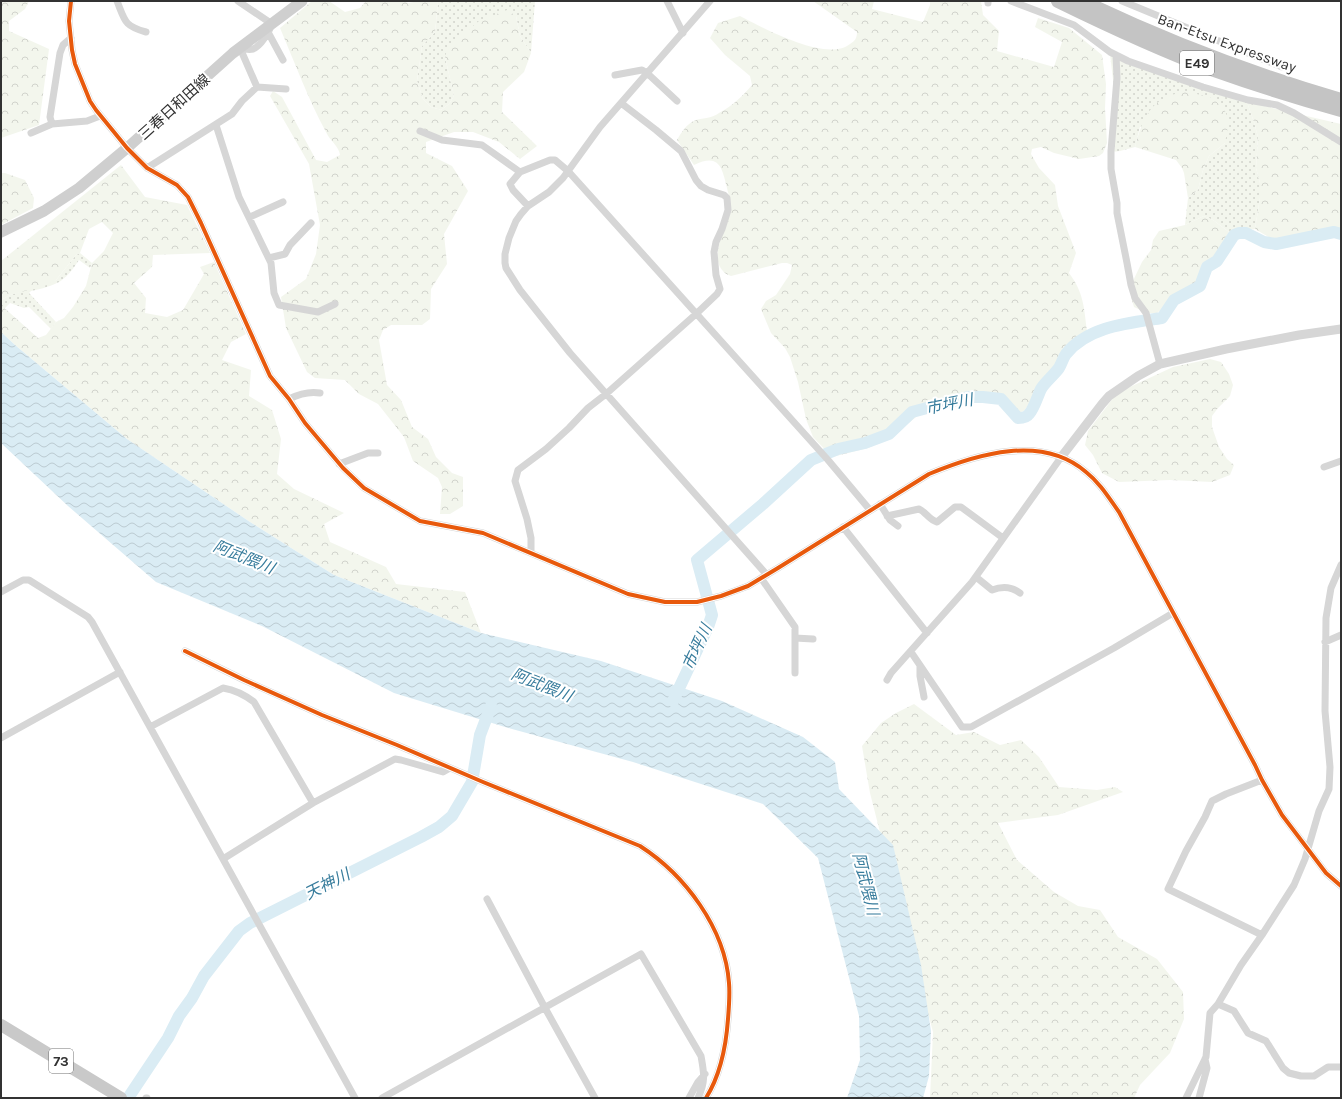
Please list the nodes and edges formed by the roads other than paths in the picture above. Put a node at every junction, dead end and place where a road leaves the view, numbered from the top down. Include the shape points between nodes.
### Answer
1 (71, 1) edge
2 (117, 1) edge
3 (238, 1) edge
4 (302, 1) edge
5 (667, 1) edge
6 (710, 1) edge
7 (1011, 1) edge
8 (1058, 1) edge
9 (1082, 1) edge
10 (1122, 1) edge
11 (270, 29) junction
12 (146, 32) dead end
13 (683, 33) junction
14 (71, 38) junction
15 (240, 48) junction
16 (1116, 56) junction
17 (283, 60) dead end
18 (1282, 66) dead end
19 (647, 73) junction
20 (615, 76) dead end
21 (257, 87) junction
22 (286, 89) dead end
23 (1341, 100) edge
24 (677, 101) dead end
25 (621, 103) junction
26 (1341, 110) edge
27 (100, 116) junction
28 (52, 124) junction
29 (216, 125) junction
30 (420, 131) dead end
31 (32, 133) dead end
32 (1341, 142) edge
33 (127, 148) junction
34 (147, 168) junction
35 (568, 171) junction
36 (520, 172) junction
37 (283, 202) dead end
38 (528, 206) junction
39 (250, 217) junction
40 (311, 223) dead end
41 (1, 232) edge
42 (269, 258) junction
43 (335, 304) dead end
44 (696, 314) junction
45 (1341, 329) edge
46 (1160, 364) junction
47 (320, 393) dead end
48 (606, 394) junction
49 (289, 399) junction
50 (378, 452) dead end
51 (1062, 456) junction
52 (1341, 461) edge
53 (339, 464) junction
54 (1324, 467) dead end
55 (880, 504) junction
56 (870, 510) junction
57 (887, 516) junction
58 (898, 526) dead end
59 (843, 527) junction
60 (1003, 538) junction
61 (532, 553) junction
62 (1341, 565) edge
63 (764, 576) junction
64 (976, 577) junction
65 (1, 592) edge
66 (1020, 594) dead end
67 (1172, 613) junction
68 (927, 633) junction
69 (1341, 635) edge
70 (795, 638) junction
71 (813, 639) dead end
72 (1325, 642) junction
73 (184, 651) dead end
74 (910, 652) junction
75 (920, 666) junction
76 (120, 672) junction
77 (795, 673) dead end
78 (887, 680) dead end
79 (924, 697) dead end
80 (150, 727) junction
81 (1, 738) edge
82 (450, 768) junction
83 (1262, 780) junction
84 (313, 803) junction
85 (1308, 849) junction
86 (223, 859) junction
87 (1341, 886) edge
88 (487, 899) dead end
89 (1262, 935) junction
90 (1218, 1004) junction
91 (545, 1008) junction
92 (1, 1025) edge
93 (1205, 1059) junction
94 (1341, 1067) edge
95 (705, 1074) junction
96 (121, 1098) edge
97 (355, 1098) edge
98 (382, 1098) edge
99 (595, 1098) edge
100 (689, 1098) edge
101 (698, 1098) edge
102 (706, 1098) edge
103 (1186, 1098) edge
104 (1199, 1098) edge

1 - 14 street
2 - 12 street via 128,25
3 - 11 street
4 - 11 main road, 三春日和田線
5 - 13 street
6 - 13 street
7 - 16 street via 1074,25
8 - 26 highway, Ban-Etsu Expressway / E49 via 1213,69 1278,92
9 - 23 highway, Ban-Etsu Expressway / E49 via 1148,32 1214,58 1280,82
10 - 18 street
11 - 15 main road, 三春日和田線
11 - 17 street
13 - 19 street
14 - 27 street via 75,64 86,93
14 - 28 street via 60,53 50,117
15 - 21 street
15 - 33 main road, 三春日和田線
16 - 32 street via 1203,87 1277,105
16 - 46 street via 1111,168 1117,213 1131,285 1135,298 1146,313
19 - 20 street via 642,70
19 - 24 street
19 - 25 street
21 - 22 street
21 - 29 street via 232,114
25 - 35 street
25 - 44 street via 681,151 701,186 724,194 728,199 727,214 714,252 720,289
27 - 28 street via 87,121
27 - 33 street
28 - 31 street
29 - 34 street
29 - 39 street via 239,197
30 - 36 street via 442,140 482,145
33 - 34 street
33 - 41 main road, 三春日和田線 via 79,188
34 - 49 street via 177,185 188,197 266,369
35 - 36 street via 555,160 550,160
35 - 38 street via 556,186
35 - 44 street
36 - 38 street via 510,184
37 - 39 street
38 - 48 street via 516,220 509,238 506,268 536,311
39 - 42 street
40 - 42 street via 285,254
42 - 43 street via 274,294 279,305 318,312
44 - 48 street
44 - 56 street
45 - 46 street via 1226,349
46 - 51 street via 1110,396
47 - 49 street via 298,394
48 - 61 street via 546,449 518,470 515,481 528,519
48 - 63 street
49 - 53 street
50 - 53 street
51 - 55 street via 1019,449 955,463 929,474
51 - 60 street
51 - 67 street via 1086,471 1101,486 1122,519
52 - 54 street
53 - 61 street via 364,488 422,522 483,533
55 - 56 street
55 - 57 street
56 - 59 street
57 - 58 street
57 - 60 street via 919,509 937,522 955,507 961,507
59 - 63 street
59 - 68 street
60 - 64 street
61 - 63 street via 628,594 665,602 697,602 710,599 734,592
62 - 72 street via 1331,588
63 - 70 street via 792,621
64 - 66 street via 992,590 1008,587
64 - 68 street
65 - 76 street via 23,580 29,580 88,617
67 - 75 street via 971,727 962,727
67 - 83 street
68 - 74 street
69 - 72 street
70 - 71 street
70 - 77 street
72 - 85 street via 1325,721 1330,767 1328,789
73 - 82 street via 322,715
74 - 75 street
74 - 78 street
75 - 79 street
76 - 80 street
76 - 81 street
80 - 84 street via 223,688 247,696 254,702
80 - 86 street
82 - 84 street via 443,772 394,759
82 - 102 street via 640,846 651,852 679,877 691,892 719,943 729,982 727,1039 719,1071
83 - 85 street via 1282,815
83 - 89 street via 1212,801 1168,889
84 - 86 street
85 - 87 street via 1326,873
85 - 89 street via 1294,885
86 - 97 street
88 - 91 street
89 - 90 street
90 - 93 street via 1210,1013
90 - 94 street via 1234,1011 1248,1033 1266,1041 1289,1073 1314,1076 1328,1067
91 - 95 street via 641,954 701,1056
91 - 98 street
91 - 99 street
92 - 96 main road, 73
93 - 103 street
93 - 104 street via 1207,1068
95 - 100 street
95 - 101 street

